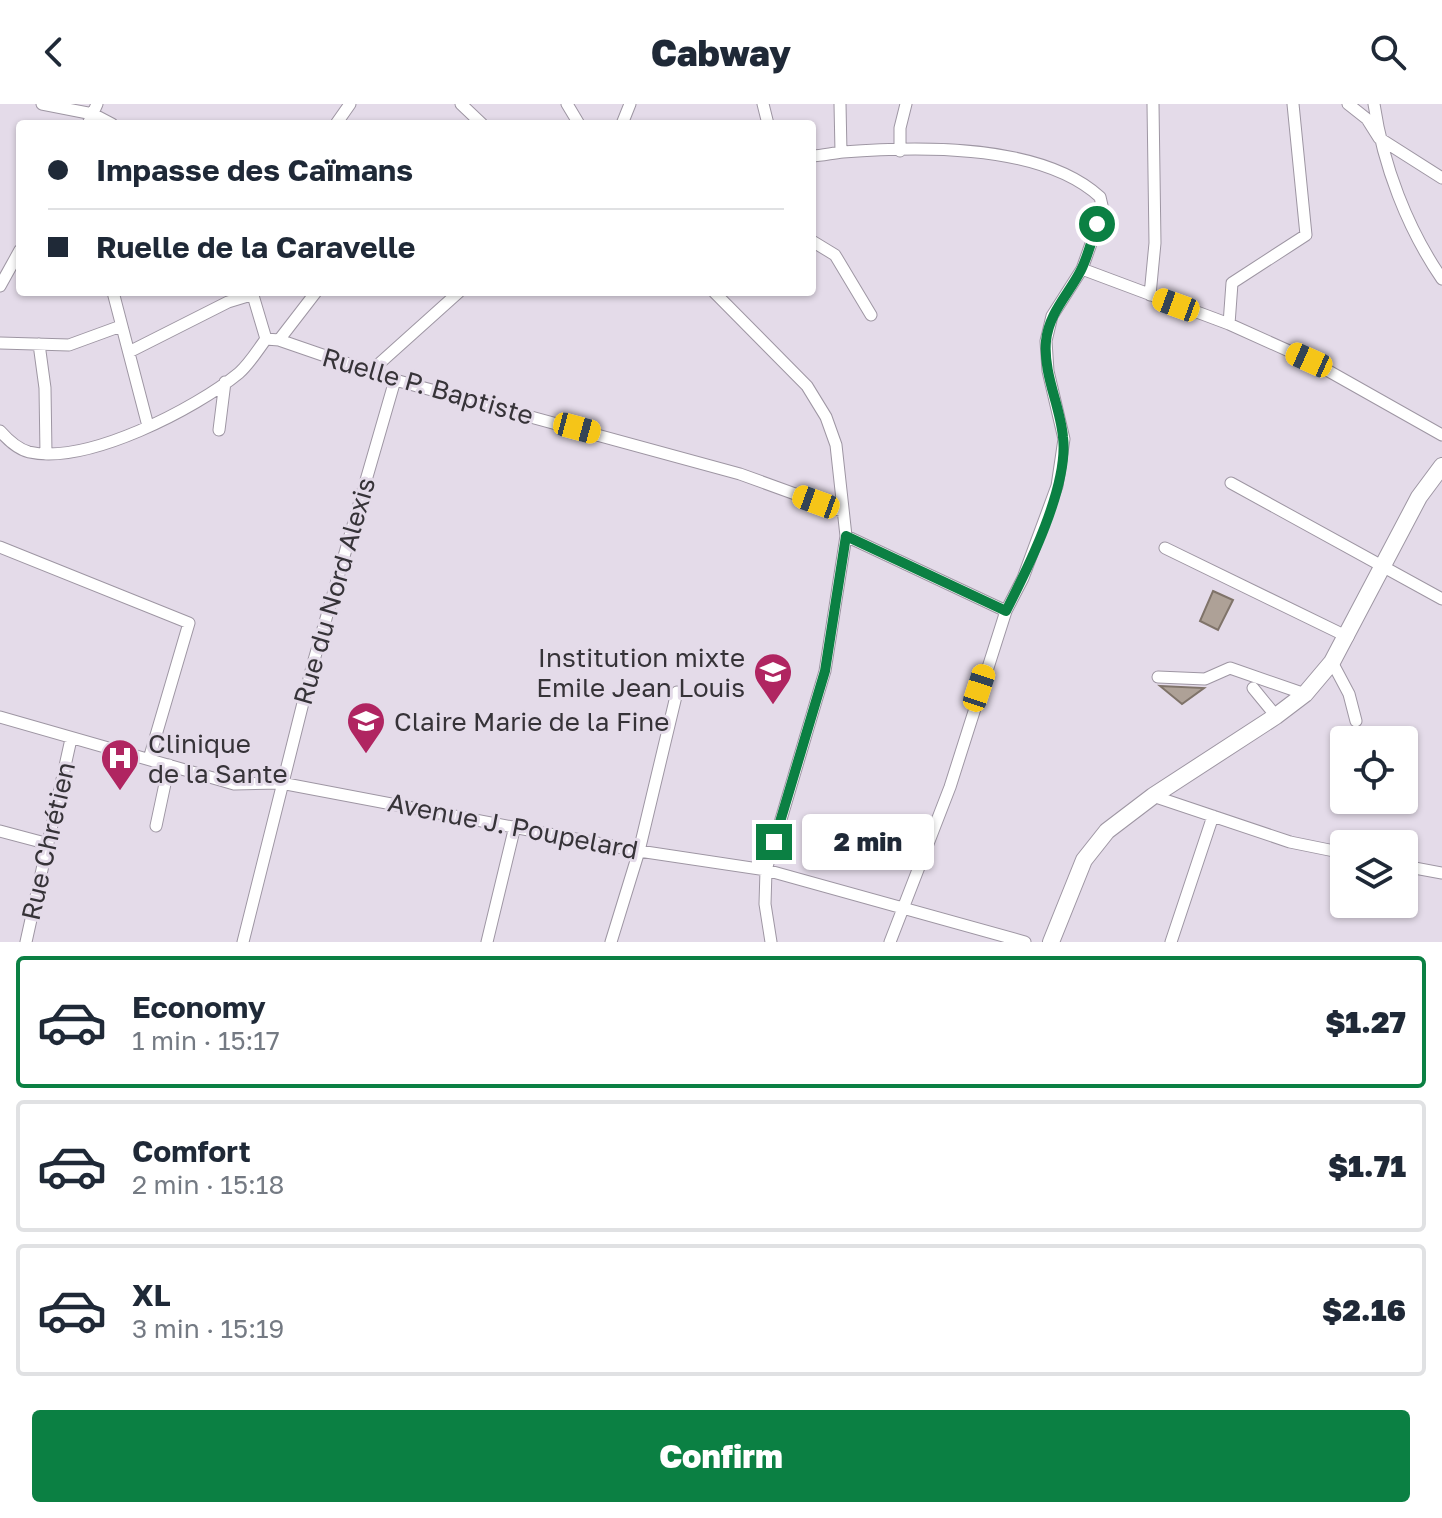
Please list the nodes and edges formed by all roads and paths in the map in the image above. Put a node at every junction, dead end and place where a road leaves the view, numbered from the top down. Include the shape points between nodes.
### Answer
1 (42, 104) edge
2 (461, 104) edge
3 (840, 104) edge
4 (906, 104) edge
5 (1153, 104) edge
6 (1293, 104) edge
7 (1348, 104) edge
8 (1374, 104) edge
9 (93, 114) edge
10 (478, 120) edge
11 (1379, 138) junction
12 (900, 151) junction
13 (841, 152) junction
14 (816, 155) edge
15 (1442, 178) edge
16 (816, 243) edge
17 (16, 257) edge
18 (1082, 269) junction
19 (1442, 279) edge
20 (0, 286) edge
21 (1150, 295) junction
22 (114, 296) edge
23 (245, 296) edge
24 (252, 296) edge
25 (313, 296) edge
26 (449, 296) edge
27 (718, 296) edge
28 (871, 315) dead end
29 (1229, 324) junction
30 (121, 326) junction
31 (266, 339) junction
32 (0, 343) edge
33 (284, 343) junction
34 (39, 344) junction
35 (129, 352) junction
36 (371, 371) junction
37 (395, 380) junction
38 (225, 382) junction
39 (148, 426) junction
40 (219, 430) dead end
41 (0, 431) edge
42 (1442, 435) edge
43 (46, 454) junction
44 (1440, 471) edge
45 (1231, 483) dead end
46 (842, 511) junction
47 (846, 536) junction
48 (0, 547) edge
49 (1165, 548) dead end
50 (1385, 568) junction
51 (1442, 599) edge
52 (1006, 611) junction
53 (1348, 637) junction
54 (1332, 662) junction
55 (1158, 677) dead end
56 (1253, 688) dead end
57 (677, 692) dead end
58 (1305, 694) junction
59 (1276, 716) junction
60 (0, 717) edge
61 (1356, 721) dead end
62 (71, 739) junction
63 (149, 759) junction
64 (169, 765) junction
65 (281, 783) junction
66 (1153, 796) junction
67 (1213, 816) junction
68 (156, 826) dead end
69 (515, 826) junction
70 (0, 831) edge
71 (45, 843) junction
72 (1330, 850) edge
73 (639, 851) junction
74 (1418, 869) edge
75 (766, 870) junction
76 (1442, 873) edge
77 (904, 906) junction
78 (26, 942) edge
79 (243, 942) edge
80 (487, 942) edge
81 (611, 942) edge
82 (771, 942) edge
83 (890, 942) edge
84 (1025, 942) edge
85 (1051, 942) edge
86 (1171, 942) edge

1 - 9 street
2 - 10 street
3 - 13 street
4 - 12 street
5 - 21 street via 1155,243
6 - 29 street via 1306,235 1232,283
7 - 11 street
8 - 11 street
11 - 15 street
11 - 19 street via 1421,248
12 - 13 street
12 - 18 street via 1000,155 1040,165 1093,190 1103,210
13 - 14 street
16 - 28 street via 835,255
17 - 20 street
18 - 21 street
18 - 52 street via 1052,316 1046,341 1064,439 1057,486
21 - 29 street
22 - 30 street
23 - 35 street
24 - 31 street
25 - 33 street
26 - 36 street
27 - 46 street via 807,386 826,417 836,445
29 - 42 street via 1309,360
30 - 34 street via 69,345
30 - 35 street
31 - 33 street, Ruelle P. Baptiste
31 - 38 street via 249,363
32 - 34 street
33 - 36 street, Ruelle P. Baptiste
34 - 43 street
35 - 39 street
36 - 37 street, Ruelle P. Baptiste
37 - 46 street, Ruelle P. Baptiste via 672,454
37 - 65 street, Rue du Nord Alexis
38 - 39 street
38 - 40 street
39 - 43 street via 120,440
41 - 43 street via 27,452
44 - 50 main road via 1419,497
45 - 50 street
46 - 47 street
47 - 52 street
47 - 75 street via 825,671
48 - 63 street via 189,623
49 - 53 street
50 - 51 street
50 - 53 main road
52 - 77 street via 950,787
53 - 54 main road
54 - 58 main road
54 - 61 street
55 - 58 street via 1205,679 1230,668
56 - 59 street
57 - 73 street
58 - 59 main road
59 - 66 main road
60 - 62 street, Avenue J. Poupelard
62 - 63 street, Avenue J. Poupelard
62 - 71 street, Rue Chrétien
63 - 64 street, Avenue J. Poupelard
64 - 65 street, Avenue J. Poupelard via 234,784
64 - 68 street
65 - 69 street, Avenue J. Poupelard
65 - 79 street, Rue du Nord Alexis
66 - 67 street
66 - 85 main road via 1107,831 1084,860
67 - 72 street
67 - 86 street
69 - 73 street, Avenue J. Poupelard
69 - 80 street
70 - 71 street
71 - 78 street, Rue Chrétien
73 - 75 street, Avenue J. Poupelard
73 - 81 street
74 - 76 street
75 - 77 street, Avenue J. Poupelard
75 - 82 street
77 - 83 street
77 - 84 street, Avenue J. Poupelard

